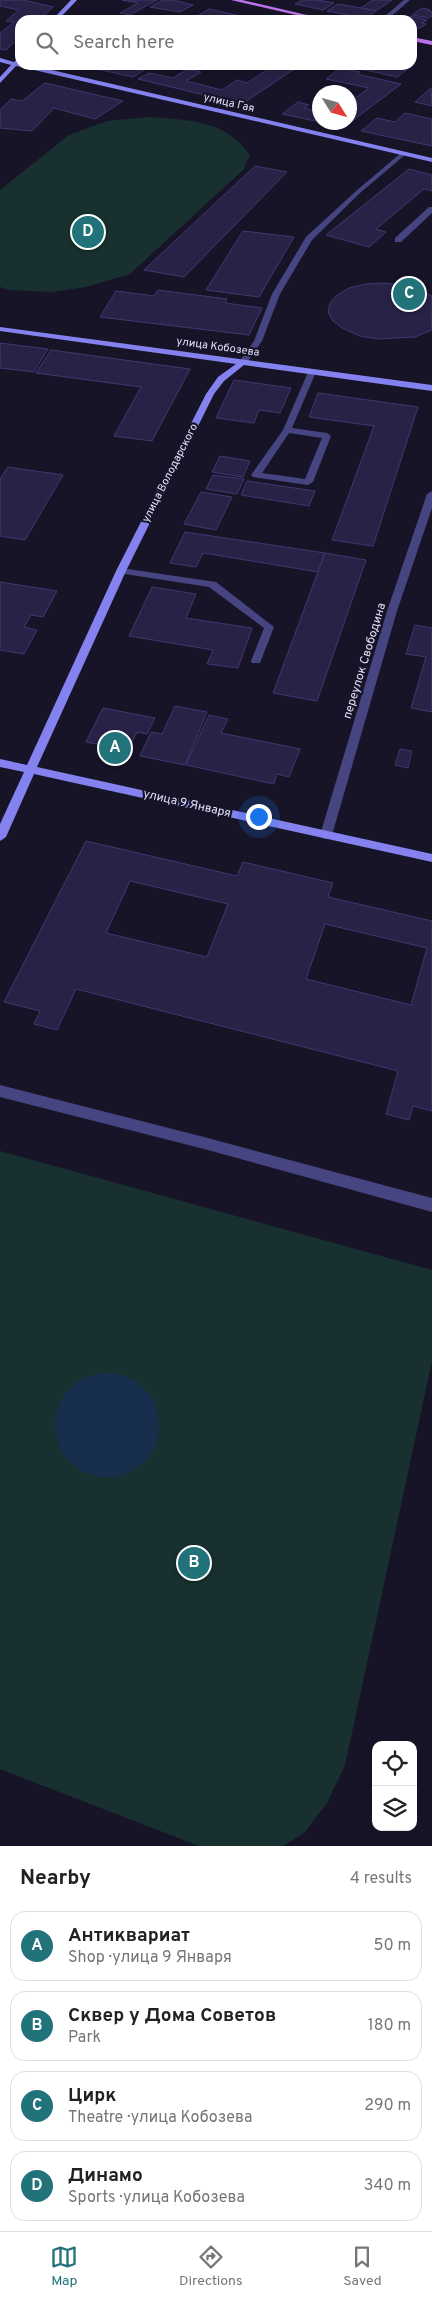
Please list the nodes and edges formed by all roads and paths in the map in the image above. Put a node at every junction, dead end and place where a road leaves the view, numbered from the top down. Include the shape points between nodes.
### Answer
1 (74, 0) edge
2 (234, 0) edge
3 (408, 0) edge
4 (60, 15) edge
5 (303, 15) edge
6 (389, 15) edge
7 (417, 40) edge
8 (432, 43) edge
9 (0, 60) edge
10 (15, 62) edge
11 (15, 67) edge
12 (49, 70) edge
13 (0, 81) edge
14 (403, 154) junction
15 (432, 160) edge
16 (432, 209) edge
17 (398, 240) dead end
18 (0, 329) edge
19 (243, 362) junction
20 (312, 372) junction
21 (432, 388) edge
22 (287, 430) junction
23 (432, 494) edge
24 (121, 571) junction
25 (256, 661) dead end
26 (0, 763) edge
27 (30, 769) junction
28 (326, 835) junction
29 (0, 837) edge
30 (432, 858) edge
31 (0, 1091) edge
32 (432, 1205) edge

1 - 4 main road
2 - 5 main road
3 - 6 street
7 - 8 main road
9 - 10 main road, улица Гая
11 - 13 main road
12 - 14 main road, улица Гая
14 - 15 main road, улица Гая
14 - 19 street, улица Володарского via 309,238 276,294 258,341
16 - 17 street
18 - 19 main road, улица Кобозева
19 - 20 main road, улица Кобозева
19 - 24 main road, улица Володарского via 221,379 210,394
20 - 21 main road, улица Кобозева
20 - 22 street
22 - 22 street via 327,436 308,482 256,475
23 - 28 street, переулок Свободина via 392,611
24 - 25 street via 212,584 269,627
24 - 27 main road, улица Володарского
26 - 27 main road, улица 9 Января
27 - 28 main road, улица 9 Января
27 - 29 main road, улица Володарского
28 - 30 main road, улица 9 Января
31 - 32 street

